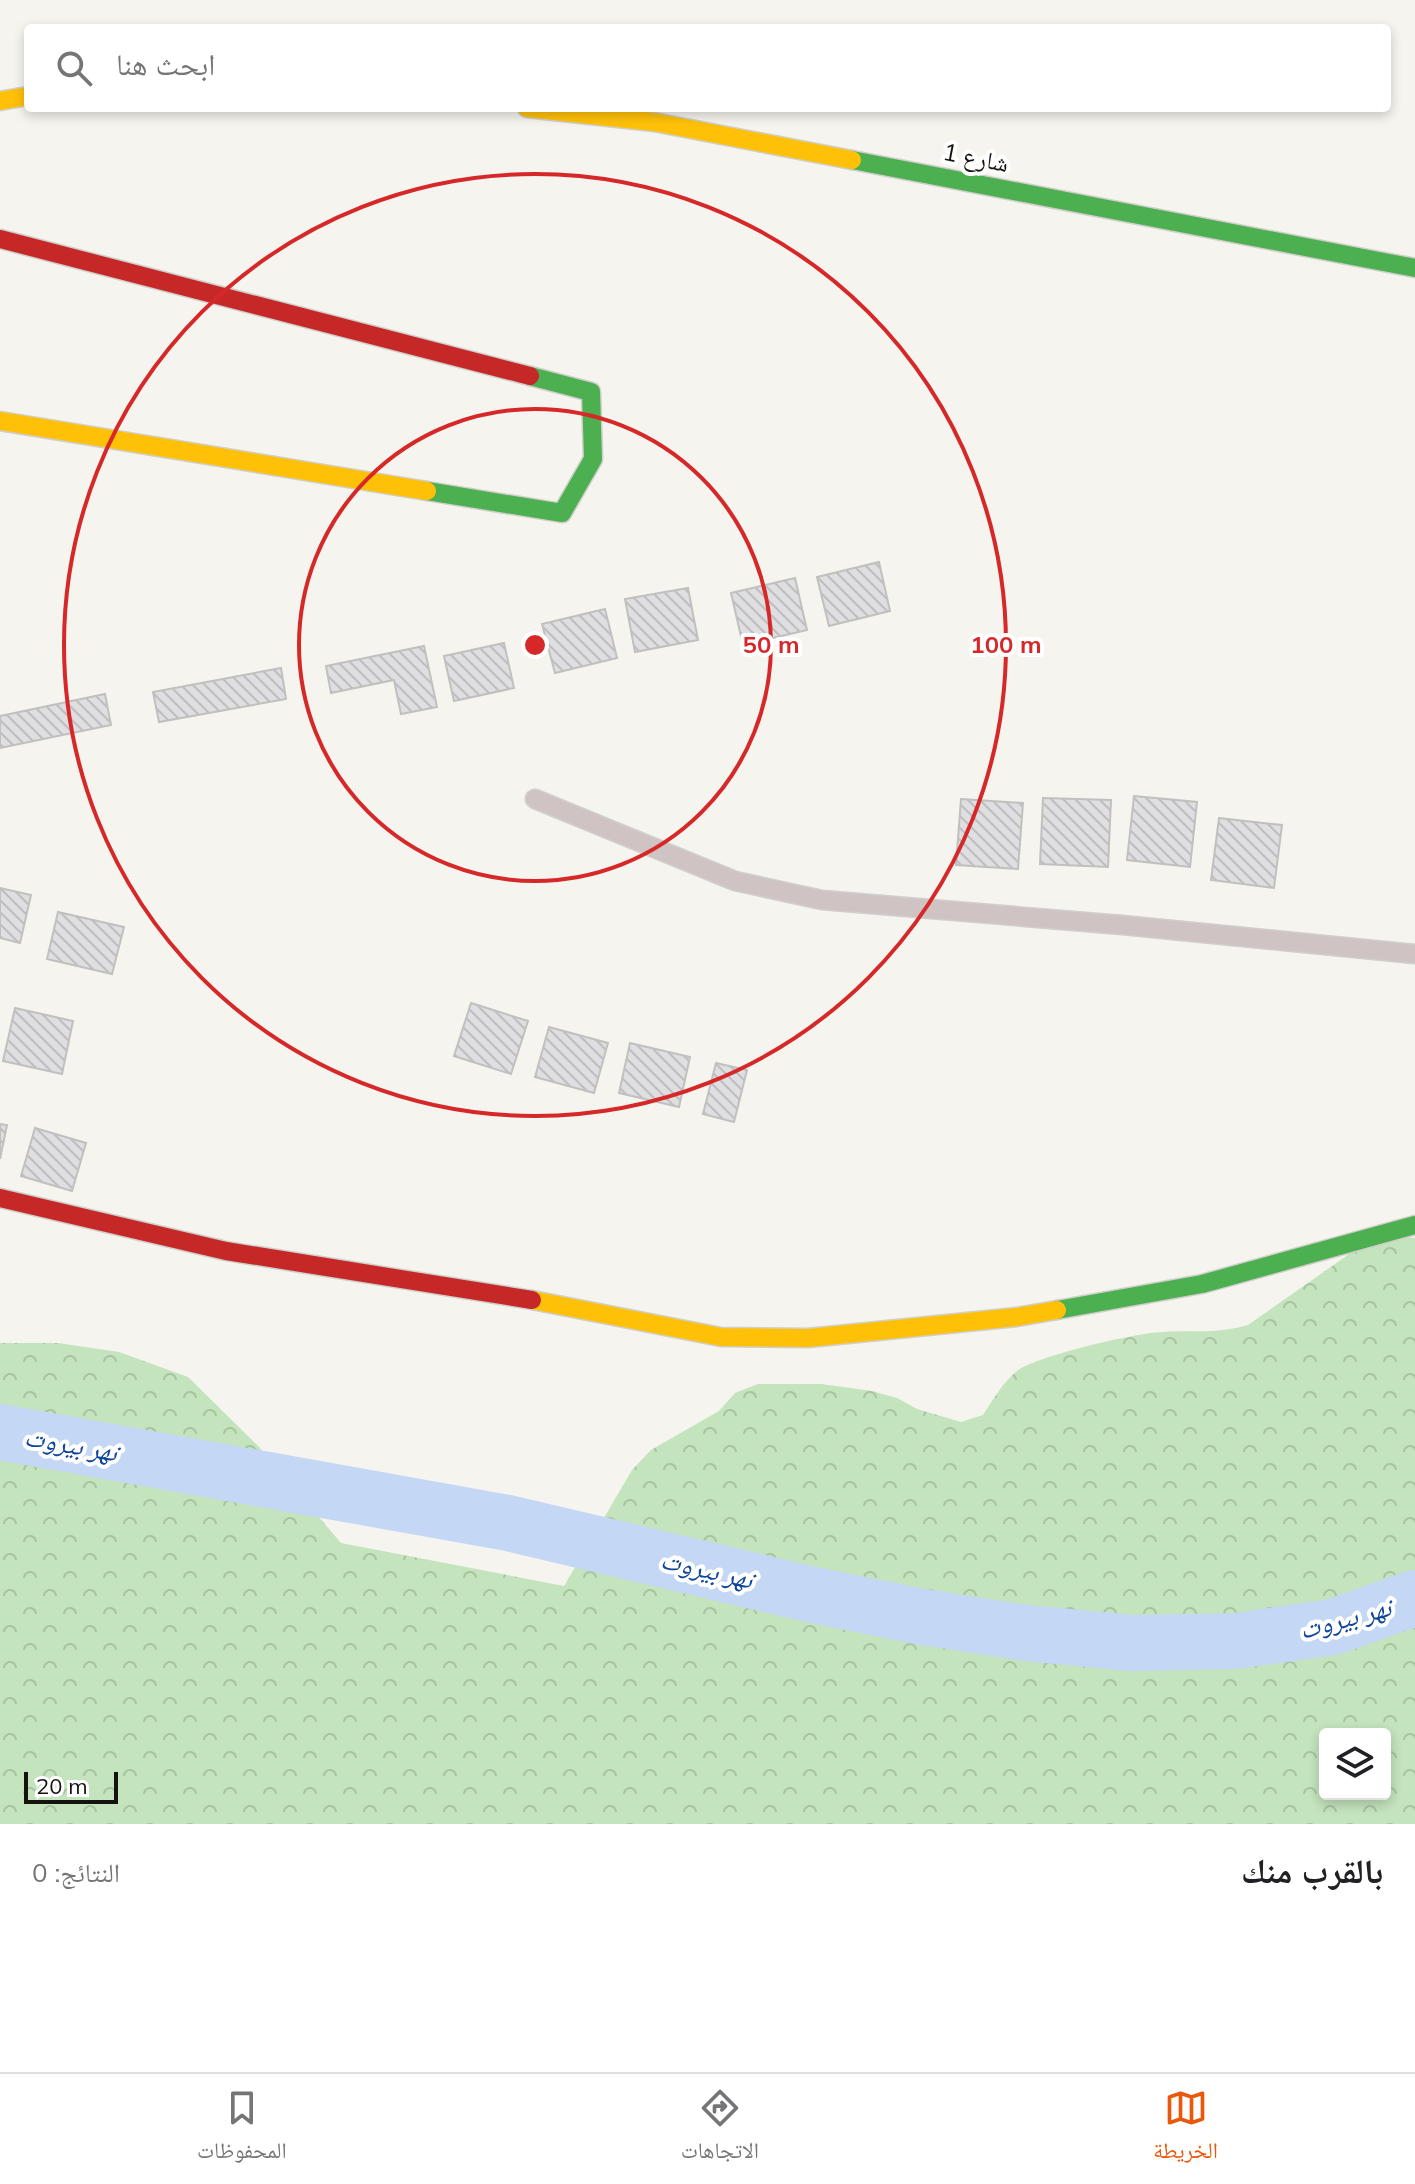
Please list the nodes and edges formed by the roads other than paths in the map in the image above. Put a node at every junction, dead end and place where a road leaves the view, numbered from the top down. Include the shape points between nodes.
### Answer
1 (24, 97) edge
2 (0, 101) edge
3 (563, 112) edge
4 (0, 239) edge
5 (1415, 268) edge
6 (0, 421) edge
7 (535, 799) dead end
8 (1415, 954) edge
9 (0, 1198) edge
10 (1415, 1225) edge

1 - 2 street
3 - 5 street, شارع 1 via 654,122
4 - 6 street via 591,392 593,459 562,513
7 - 8 lane via 735,881 822,900
9 - 10 street via 226,1251 491,1292 721,1337 808,1338 1017,1317 1202,1284

